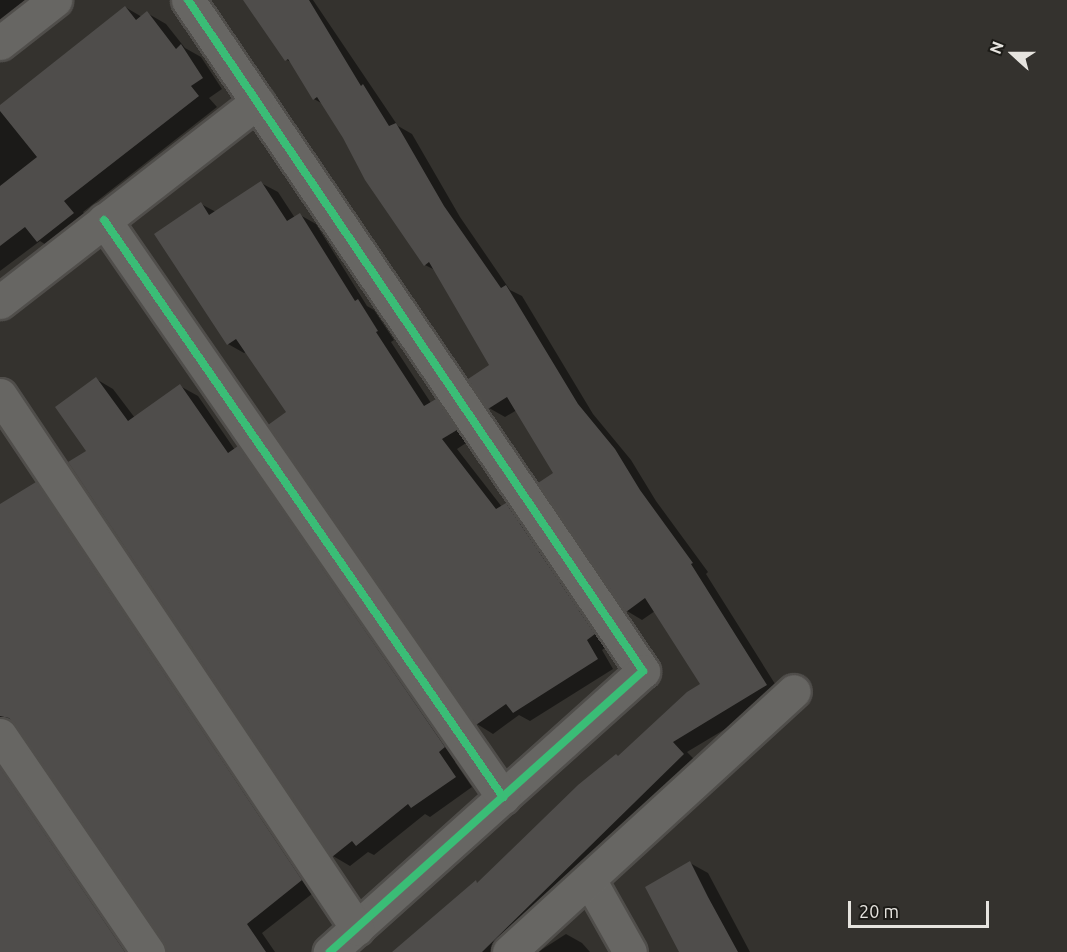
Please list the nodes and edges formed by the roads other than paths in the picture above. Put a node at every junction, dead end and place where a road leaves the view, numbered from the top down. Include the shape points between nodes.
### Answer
1 (55, 0) edge
2 (188, 0) edge
3 (0, 43) edge
4 (257, 102) junction
5 (104, 220) junction
6 (0, 302) edge
7 (0, 395) edge
8 (794, 691) dead end
9 (0, 735) edge
10 (503, 797) junction
11 (590, 880) junction
12 (357, 928) junction
13 (148, 952) edge
14 (330, 952) edge
15 (509, 952) edge
16 (630, 952) edge

1 - 3 street
2 - 4 street
4 - 5 street
4 - 10 street via 643,671
5 - 6 street
5 - 10 street
7 - 12 street
8 - 11 street
9 - 13 street
10 - 12 street
11 - 15 street
11 - 16 street
12 - 14 street

